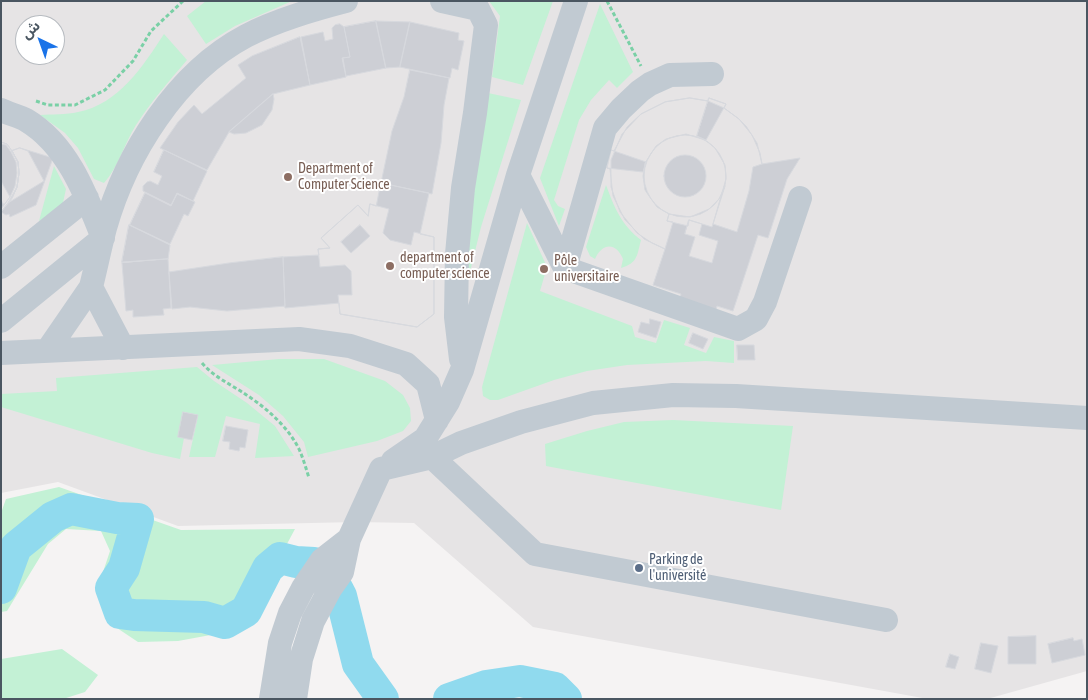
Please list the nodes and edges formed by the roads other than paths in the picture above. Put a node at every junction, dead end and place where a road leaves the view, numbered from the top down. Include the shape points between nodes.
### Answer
1 (346, 1) edge
2 (442, 1) edge
3 (576, 1) edge
4 (712, 74) dead end
5 (1, 110) edge
6 (518, 175) junction
7 (87, 198) junction
8 (800, 198) dead end
9 (103, 238) junction
10 (1, 267) edge
11 (565, 268) junction
12 (91, 287) junction
13 (1, 321) edge
14 (123, 348) junction
15 (47, 351) junction
16 (1, 354) edge
17 (462, 370) junction
18 (1087, 418) edge
19 (436, 420) junction
20 (432, 457) junction
21 (381, 469) junction
22 (349, 539) junction
23 (886, 620) dead end
24 (271, 699) edge
25 (295, 699) edge

1 - 9 lane via 246,36 218,54 189,81 165,107 128,166
2 - 17 lane via 478,9 486,25 462,188 457,254 456,317
3 - 6 lane
4 - 11 lane via 670,75 650,84 605,128
5 - 7 lane via 26,120 51,140 72,168
6 - 11 lane
6 - 17 lane
7 - 9 lane
7 - 10 lane
8 - 11 lane via 765,302 756,319 738,329
9 - 12 lane
9 - 13 lane
12 - 14 lane
12 - 15 lane
14 - 15 lane
14 - 19 lane via 299,339 350,346 406,364 428,384
15 - 16 lane
17 - 19 lane
18 - 20 lane via 736,396 672,395 592,403 521,422
19 - 21 lane via 425,439
20 - 21 lane
20 - 23 lane via 535,554
21 - 22 lane
22 - 24 lane via 322,560 290,613 280,643
22 - 25 lane via 342,572 313,621 301,659

